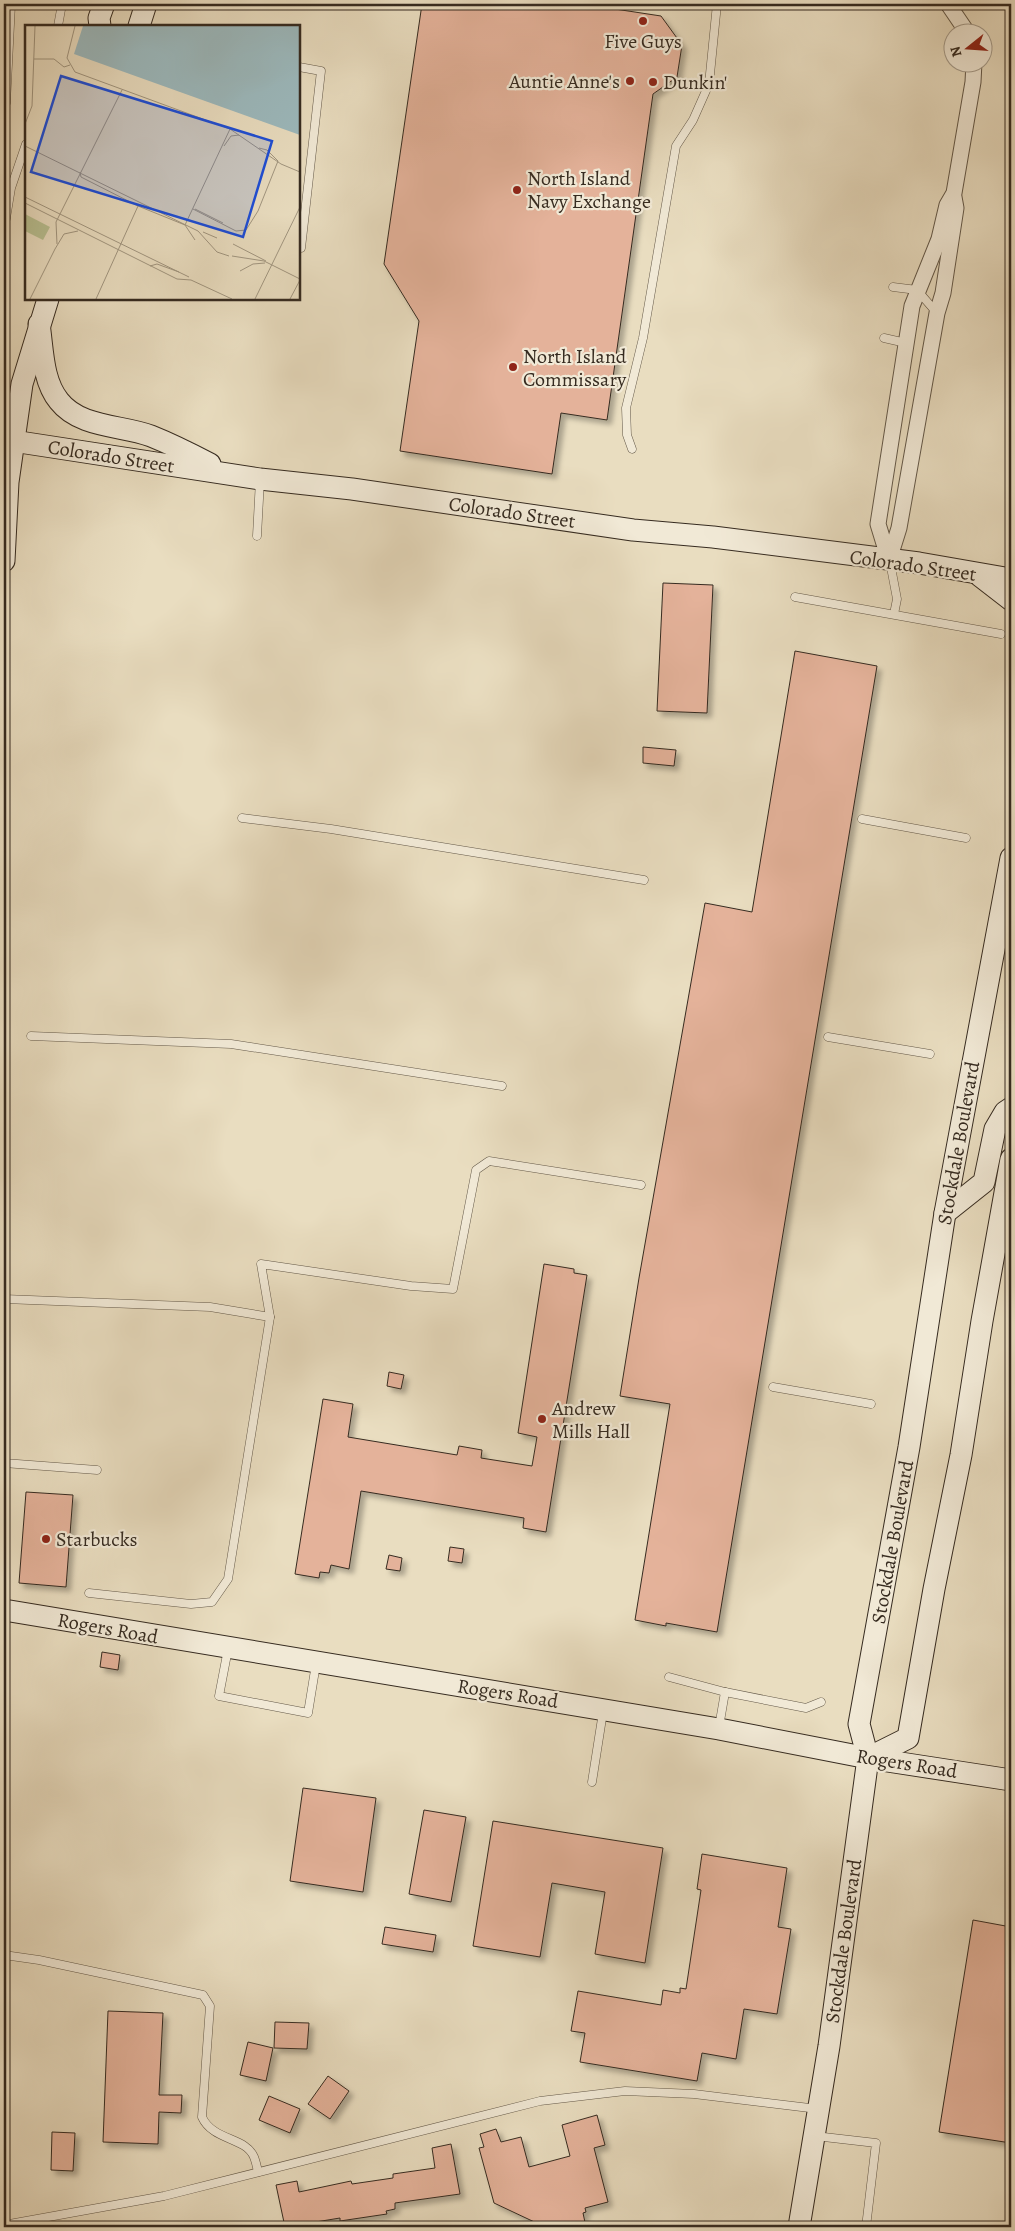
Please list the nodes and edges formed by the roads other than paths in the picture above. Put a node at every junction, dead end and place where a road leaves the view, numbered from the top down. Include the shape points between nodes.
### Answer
1 (11, 4) edge
2 (62, 4) edge
3 (104, 4) edge
4 (146, 4) edge
5 (717, 4) edge
6 (948, 4) edge
7 (960, 22) edge
8 (58, 25) edge
9 (100, 25) edge
10 (139, 25) edge
11 (300, 67) edge
12 (974, 72) edge
13 (4, 103) edge
14 (25, 147) edge
15 (954, 193) junction
16 (4, 230) edge
17 (300, 248) edge
18 (893, 287) dead end
19 (917, 290) junction
20 (48, 300) edge
21 (937, 313) junction
22 (39, 324) junction
23 (884, 338) dead end
24 (906, 343) junction
25 (8, 439) edge
26 (632, 449) dead end
27 (233, 474) junction
28 (260, 479) junction
29 (257, 536) dead end
30 (889, 560) junction
31 (4, 561) edge
32 (978, 574) junction
33 (1011, 579) edge
34 (795, 597) dead end
35 (1011, 600) edge
36 (894, 614) junction
37 (1001, 634) dead end
38 (242, 818) dead end
39 (862, 820) dead end
40 (966, 838) dead end
41 (1011, 858) edge
42 (644, 880) dead end
43 (31, 1036) dead end
44 (828, 1036) dead end
45 (930, 1054) dead end
46 (502, 1086) dead end
47 (1011, 1108) edge
48 (1011, 1159) edge
49 (641, 1185) dead end
50 (945, 1213) junction
51 (4, 1299) edge
52 (270, 1318) junction
53 (773, 1387) dead end
54 (871, 1404) dead end
55 (4, 1463) edge
56 (97, 1470) dead end
57 (89, 1593) dead end
58 (4, 1610) edge
59 (228, 1648) junction
60 (316, 1662) junction
61 (669, 1677) dead end
62 (725, 1692) junction
63 (821, 1702) dead end
64 (603, 1709) junction
65 (719, 1729) junction
66 (868, 1758) junction
67 (1011, 1780) edge
68 (592, 1782) dead end
69 (4, 1956) edge
70 (818, 2109) junction
71 (814, 2136) junction
72 (258, 2172) junction
73 (4, 2225) edge
74 (799, 2227) edge
75 (866, 2227) edge

1 - 13 lane
2 - 8 lane
3 - 9 main road
4 - 10 main road
5 - 26 lane via 709,84 676,146 643,338 626,408 627,435
6 - 7 street
11 - 17 lane via 320,71
12 - 15 street
14 - 16 lane via 11,188
15 - 19 street
15 - 21 street via 956,208 944,293
18 - 19 lane
19 - 21 lane
19 - 24 street
20 - 22 main road
21 - 30 street via 899,528
22 - 25 main road
22 - 27 main road via 46,374 59,401 72,412 94,422 150,435
23 - 24 lane
24 - 30 street via 878,524
25 - 27 main road, Colorado Street
25 - 31 main road
27 - 28 main road, Colorado Street
28 - 29 lane
28 - 30 main road, Colorado Street via 352,489 633,530 713,536
30 - 32 main road, Colorado Street
30 - 36 lane via 897,599
32 - 33 main road, Colorado Street
32 - 35 main road
34 - 36 lane
36 - 37 lane
38 - 42 lane via 331,829
39 - 40 lane
41 - 50 main road, Stockdale Boulevard
43 - 46 lane via 231,1044
44 - 45 lane
47 - 50 main road via 995,1129 984,1182
48 - 66 main road via 961,1455 908,1738
49 - 52 lane via 489,1161 476,1170 453,1289 261,1264
50 - 66 main road, Stockdale Boulevard via 909,1447 859,1724
51 - 52 lane via 210,1307
52 - 57 lane via 228,1579 212,1602 191,1604
53 - 54 lane
55 - 56 lane
58 - 59 main road, Rogers Road
59 - 60 main road, Rogers Road
59 - 60 lane via 219,1696 308,1713
60 - 64 main road, Rogers Road
61 - 62 lane
62 - 63 lane via 806,1708
62 - 65 lane
64 - 65 main road, Rogers Road
64 - 68 lane
65 - 66 main road, Rogers Road
66 - 67 main road, Rogers Road
66 - 70 main road, Stockdale Boulevard
69 - 72 lane via 39,1960 203,1995 210,2006 202,2117 214,2132 248,2148
70 - 71 main road, Stockdale Boulevard
70 - 72 lane via 694,2094 625,2091 540,2101
71 - 74 main road, Stockdale Boulevard
71 - 75 lane via 876,2143
72 - 73 lane via 164,2196

